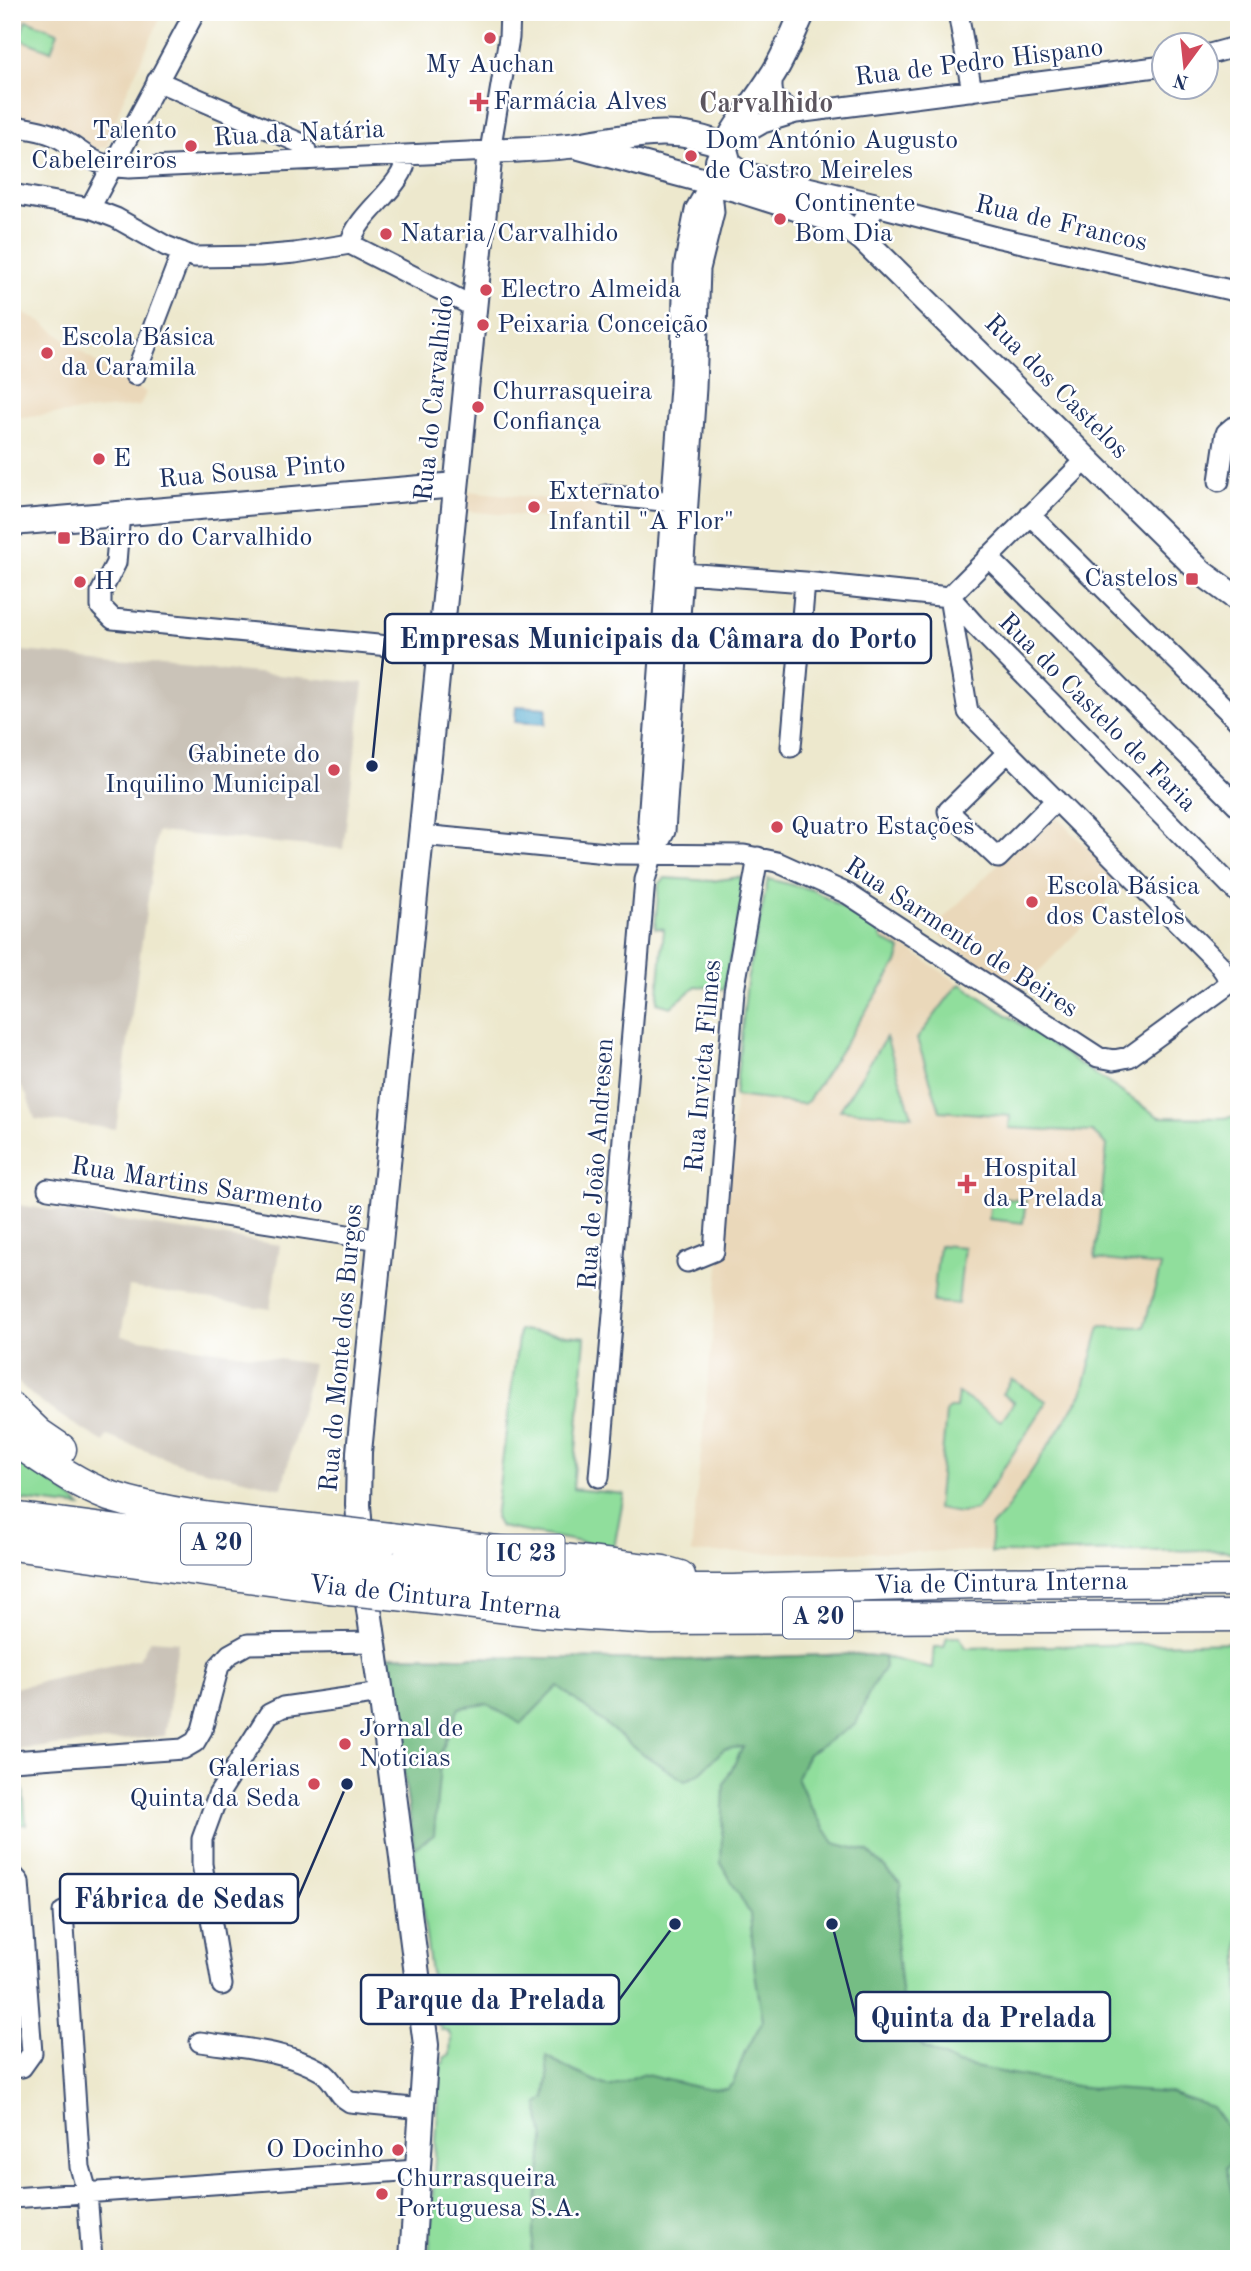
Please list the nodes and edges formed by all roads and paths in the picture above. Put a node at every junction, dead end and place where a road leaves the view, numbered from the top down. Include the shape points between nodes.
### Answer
1 (195, 12) edge
2 (510, 12) edge
3 (803, 12) edge
4 (958, 12) edge
5 (1239, 46) edge
6 (1220, 51) edge
7 (1150, 68) edge
8 (773, 76) junction
9 (157, 81) junction
10 (972, 91) junction
11 (796, 113) junction
12 (12, 126) edge
13 (575, 145) junction
14 (724, 146) junction
15 (490, 151) junction
16 (406, 155) junction
17 (307, 160) junction
18 (111, 167) junction
19 (711, 182) junction
20 (12, 194) edge
21 (862, 202) junction
22 (90, 208) junction
23 (849, 228) junction
24 (350, 244) junction
25 (182, 252) junction
26 (1239, 292) edge
27 (474, 307) junction
28 (135, 375) dead end
29 (1239, 426) edge
30 (1087, 459) junction
31 (1219, 481) dead end
32 (456, 485) junction
33 (605, 495) dead end
34 (672, 502) junction
35 (120, 513) junction
36 (1031, 515) junction
37 (12, 523) edge
38 (988, 556) junction
39 (675, 572) junction
40 (805, 582) junction
41 (949, 597) junction
42 (1239, 600) edge
43 (439, 651) junction
44 (1239, 722) edge
45 (791, 747) dead end
46 (1008, 752) junction
47 (1056, 800) junction
48 (1239, 807) edge
49 (422, 835) junction
50 (652, 856) junction
51 (758, 857) junction
52 (1239, 894) edge
53 (1234, 983) edge
54 (48, 1189) dead end
55 (380, 1240) junction
56 (687, 1262) dead end
57 (12, 1408) edge
58 (12, 1438) edge
59 (599, 1477) dead end
60 (12, 1517) edge
61 (263, 1523) junction
62 (323, 1544) junction
63 (12, 1545) edge
64 (12, 1566) edge
65 (168, 1567) junction
66 (393, 1567) junction
67 (1239, 1581) edge
68 (1239, 1616) edge
69 (375, 1642) junction
70 (382, 1693) junction
71 (12, 1761) edge
72 (12, 1874) edge
73 (63, 1912) dead end
74 (222, 1985) dead end
75 (200, 2042) dead end
76 (12, 2068) edge
77 (423, 2109) junction
78 (417, 2170) junction
79 (87, 2192) junction
80 (12, 2197) edge
81 (92, 2259) edge
82 (412, 2259) edge

1 - 9 street
2 - 15 street
3 - 8 main road
4 - 10 street
5 - 6 street
7 - 10 street, Rua de Pedro Hispano
8 - 11 street via 775,100
8 - 14 main road
9 - 17 street via 300,143
9 - 18 street
10 - 11 street, Rua de Pedro Hispano
11 - 14 street, Rua de Pedro Hispano via 763,123
12 - 18 street via 54,135
13 - 14 main road via 623,136 682,133
13 - 15 main road
13 - 19 main road
14 - 19 main road
14 - 21 main road via 729,164 742,174
15 - 16 street, Rua da Natária
15 - 27 main road, Rua do Carvalhido
16 - 17 street, Rua da Natária
16 - 24 street via 403,172 358,225
17 - 18 street, Rua da Natária
18 - 22 street
19 - 23 main road
19 - 34 street via 695,210 684,267
19 - 39 street via 714,212 700,269 695,388
20 - 22 street
21 - 23 main road via 848,214
21 - 26 street, Rua de Francos
22 - 25 street
23 - 30 main road, Rua dos Castelos
24 - 25 street via 260,256 194,257
24 - 27 street
25 - 28 street
27 - 32 main road, Rua do Carvalhido
29 - 31 street via 1226,433
30 - 36 street
30 - 42 main road, Rua dos Castelos via 1202,573
32 - 35 main road, Rua Sousa Pinto
32 - 43 main road, Rua do Carvalhido
33 - 34 street
34 - 39 street
35 - 37 main road, Rua Sousa Pinto
35 - 43 street via 116,563 101,592 101,607 113,619
36 - 38 street
36 - 44 street
38 - 41 street
38 - 48 street
39 - 40 street
39 - 50 street, Rua de João Andresen via 665,831
40 - 41 street
40 - 45 street
41 - 46 street via 968,712
41 - 52 street, Rua do Castelo de Faria
43 - 49 main road, Rua do Monte dos Burgos
46 - 47 street
46 - 47 street via 948,811 998,858
47 - 53 street
49 - 50 street, Rua Sarmento de Beires
49 - 55 main road, Rua do Monte dos Burgos
50 - 51 street, Rua Sarmento de Beires
50 - 59 street, Rua de João Andresen via 645,886 613,1256 617,1279
51 - 53 street, Rua Sarmento de Beires via 848,894 1098,1057 1129,1058
51 - 56 street, Rua Invicta Filmes via 734,991 714,1251
54 - 55 street, Rua Martins Sarmento
55 - 69 main road, Rua do Monte dos Burgos via 358,1506
57 - 61 highway via 39,1434 127,1486
58 - 61 highway via 107,1495 192,1515
60 - 62 highway, Via de Cintura Interna / A 20
61 - 62 highway
62 - 66 highway, Via de Cintura Interna / A 20, bridge
63 - 65 highway, Via de Cintura Interna / A 20
64 - 65 highway via 145,1577
65 - 66 highway, Via de Cintura Interna / A 20, bridge via 330,1588
66 - 67 highway, Via de Cintura Interna / A 20 via 603,1587 733,1590
66 - 68 highway, Via de Cintura Interna / A 20 via 543,1612 652,1619
69 - 70 main road, Rua do Monte dos Burgos
69 - 71 street via 248,1644 230,1654 219,1666 202,1730 195,1742 183,1749
70 - 74 street via 283,1707 269,1714 218,1795 202,1839 202,1864
70 - 77 main road, Rua do Monte dos Burgos via 425,2036
72 - 76 street via 19,1882 32,2053 22,2067
73 - 79 street via 80,2167
75 - 77 street via 270,2052 320,2070 350,2102
77 - 78 main road, Rua do Monte dos Burgos
78 - 79 street
78 - 82 main road, Rua do Monte dos Burgos
79 - 80 street
79 - 81 street

